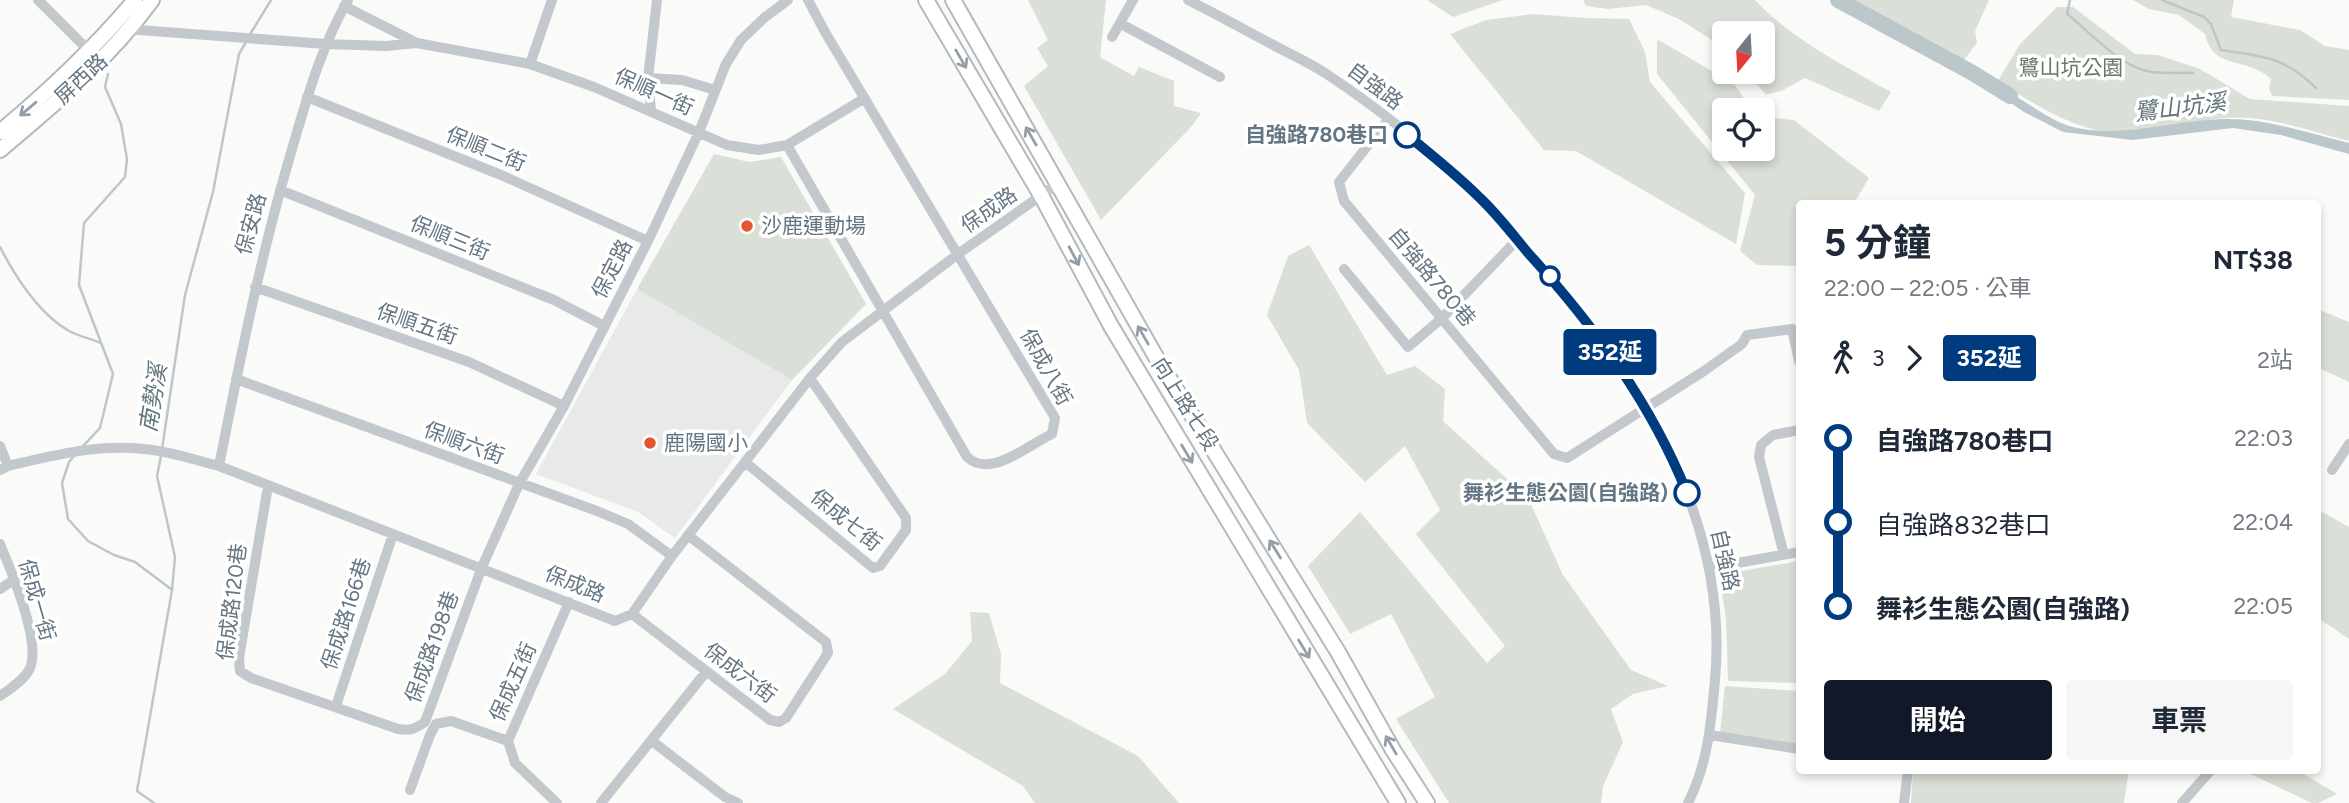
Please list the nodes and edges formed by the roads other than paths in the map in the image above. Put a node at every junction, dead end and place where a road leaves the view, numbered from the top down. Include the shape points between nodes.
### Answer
1 (38, 0) edge
2 (135, 0) edge
3 (152, 0) edge
4 (552, 0) edge
5 (657, 0) edge
6 (788, 0) edge
7 (808, 0) edge
8 (926, 0) edge
9 (953, 0) edge
10 (1133, 0) edge
11 (1188, 0) edge
12 (346, 3) edge
13 (1121, 24) junction
14 (112, 27) junction
15 (130, 29) junction
16 (1112, 37) dead end
17 (417, 43) junction
18 (326, 44) junction
19 (95, 57) junction
20 (530, 64) junction
21 (1220, 77) dead end
22 (648, 78) junction
23 (715, 90) junction
24 (307, 97) junction
25 (865, 98) junction
26 (651, 111) junction
27 (1388, 120) junction
28 (0, 132) edge
29 (699, 132) junction
30 (787, 145) junction
31 (0, 150) edge
32 (1059, 183) junction
33 (280, 190) junction
34 (1042, 197) junction
35 (1517, 240) junction
36 (648, 241) junction
37 (958, 254) junction
38 (1344, 268) dead end
39 (255, 287) junction
40 (881, 311) junction
41 (1441, 319) junction
42 (604, 326) junction
43 (1796, 347) edge
44 (810, 378) junction
45 (236, 379) junction
46 (564, 406) junction
47 (1646, 409) junction
48 (1796, 431) edge
49 (2349, 444) edge
50 (0, 446) edge
51 (745, 462) junction
52 (219, 466) junction
53 (4, 468) edge
54 (2332, 470) dead end
55 (519, 484) junction
56 (268, 486) junction
57 (393, 534) junction
58 (689, 536) junction
59 (0, 544) edge
60 (1796, 553) edge
61 (1784, 555) junction
62 (672, 556) junction
63 (482, 567) junction
64 (1709, 568) junction
65 (15, 579) junction
66 (0, 589) edge
67 (569, 602) junction
68 (632, 614) junction
69 (706, 672) junction
70 (0, 696) edge
71 (336, 706) junction
72 (408, 731) joint
73 (1710, 735) junction
74 (508, 741) junction
75 (652, 741) junction
76 (1796, 749) edge
77 (1908, 774) edge
78 (2207, 774) edge
79 (410, 790) dead end
80 (722, 800) edge
81 (557, 803) edge
82 (601, 803) edge
83 (738, 803) edge
84 (1398, 803) edge
85 (1427, 803) edge
86 (1689, 803) edge
87 (1904, 803) edge
88 (2182, 803) edge

1 - 19 street
2 - 14 main road, 屏西路
3 - 15 main road, 屏西路
4 - 20 street
5 - 22 street
6 - 23 street, 保定路 via 741,40
7 - 25 street, 保成八街
8 -> 34 main road, 向上路七段
32 -> 9 main road, 向上路七段
10 - 13 street
11 - 27 street, 自強路 via 1325,73
12 - 17 street, 保順一街
12 - 18 street, 保安路
13 - 16 street
13 - 21 street
14 - 15 street, 保順一街
14 - 19 main road, 屏西路
15 - 18 street, 保順一街
15 - 19 main road, 屏西路
17 - 18 street, 保順一街
17 - 20 street, 保順一街
18 - 24 street, 保安路
19 -> 28 main road, 屏西路
19 - 31 main road, 屏西路 via 66,96
20 - 26 street, 保順一街
22 - 23 street via 682,80
22 - 26 street
23 - 29 street, 保定路
24 - 33 street, 保安路
24 - 36 street, 保順二街 via 501,175
25 - 30 street, 保順一街
25 - 37 street, 保成八街
26 - 29 street, 保順一街
27 - 35 street, 自強路 via 1438,159
27 - 41 street, 自強路780巷 via 1339,182 1340,192
29 - 30 street, 保順一街 via 727,145 759,150
29 - 36 street, 保定路
30 - 40 street, 保成八街
32 - 34 street, 保成路
85 -> 32 main road, 向上路七段 via 1156,357
33 - 39 street, 保安路
33 - 42 street, 保順三街 via 554,300
34 - 37 street, 保成路
34 -> 84 main road, 向上路七段 via 1111,326
35 - 41 street
35 - 47 street, 自強路 via 1595,331
36 - 42 street, 保定路
37 - 40 street, 保成路
37 - 40 street, 保成八街 via 1055,418 1052,434 993,466 973,463
38 - 41 street via 1408,347
39 - 45 street, 保安路
39 - 46 street, 保順五街 via 469,362
40 - 44 street, 保成路 via 842,342
41 - 47 street, 自強路780巷 via 1554,454 1567,458
42 - 46 street, 保定路
43 - 47 street via 1792,329 1747,335 1742,344
44 - 51 street, 保成路
44 - 51 street, 保成七街 via 906,519 906,530 880,566 873,568
45 - 52 street, 保安路
45 - 55 street, 保順六街
46 - 55 street, 保定路
47 - 64 street, 自強路 via 1686,491
48 - 61 street via 1773,436 1762,444 1759,457
49 - 54 street
50 - 53 street
51 - 58 street, 保成路
52 - 53 street, 保成路 via 146,449 117,448 70,451
52 - 56 street, 保成路
55 - 62 street, 保順六街 via 628,524
55 - 63 street, 保定路
56 - 57 street, 保成路
56 - 71 street, 保成路120巷 via 240,671
57 - 63 street, 保成路
57 - 71 street, 保成路166巷
58 - 62 street, 保成路
58 - 69 street, 保成六街 via 825,642 828,653 779,722
59 - 65 street, 保成一街
60 - 61 street
61 - 64 street
62 - 68 street, 保成路
63 - 67 street, 保成路
63 - 72 street, 保成路198巷 via 425,722
64 - 73 street, 自強路 via 1717,627
65 - 66 street
65 - 70 street, 保成一街 via 33,658 23,678
67 - 68 street, 保成路 via 615,621
67 - 74 street, 保成五街
68 - 69 street, 保成六街
69 - 75 street
71 - 72 street, 保成路120巷
73 - 76 street
73 - 86 street, 自強路 via 1702,773
74 - 79 street via 452,721 436,724
74 - 81 street, 保成五街 via 515,763
75 - 80 street
75 - 82 street
77 - 87 street
78 - 88 street
80 - 83 street

